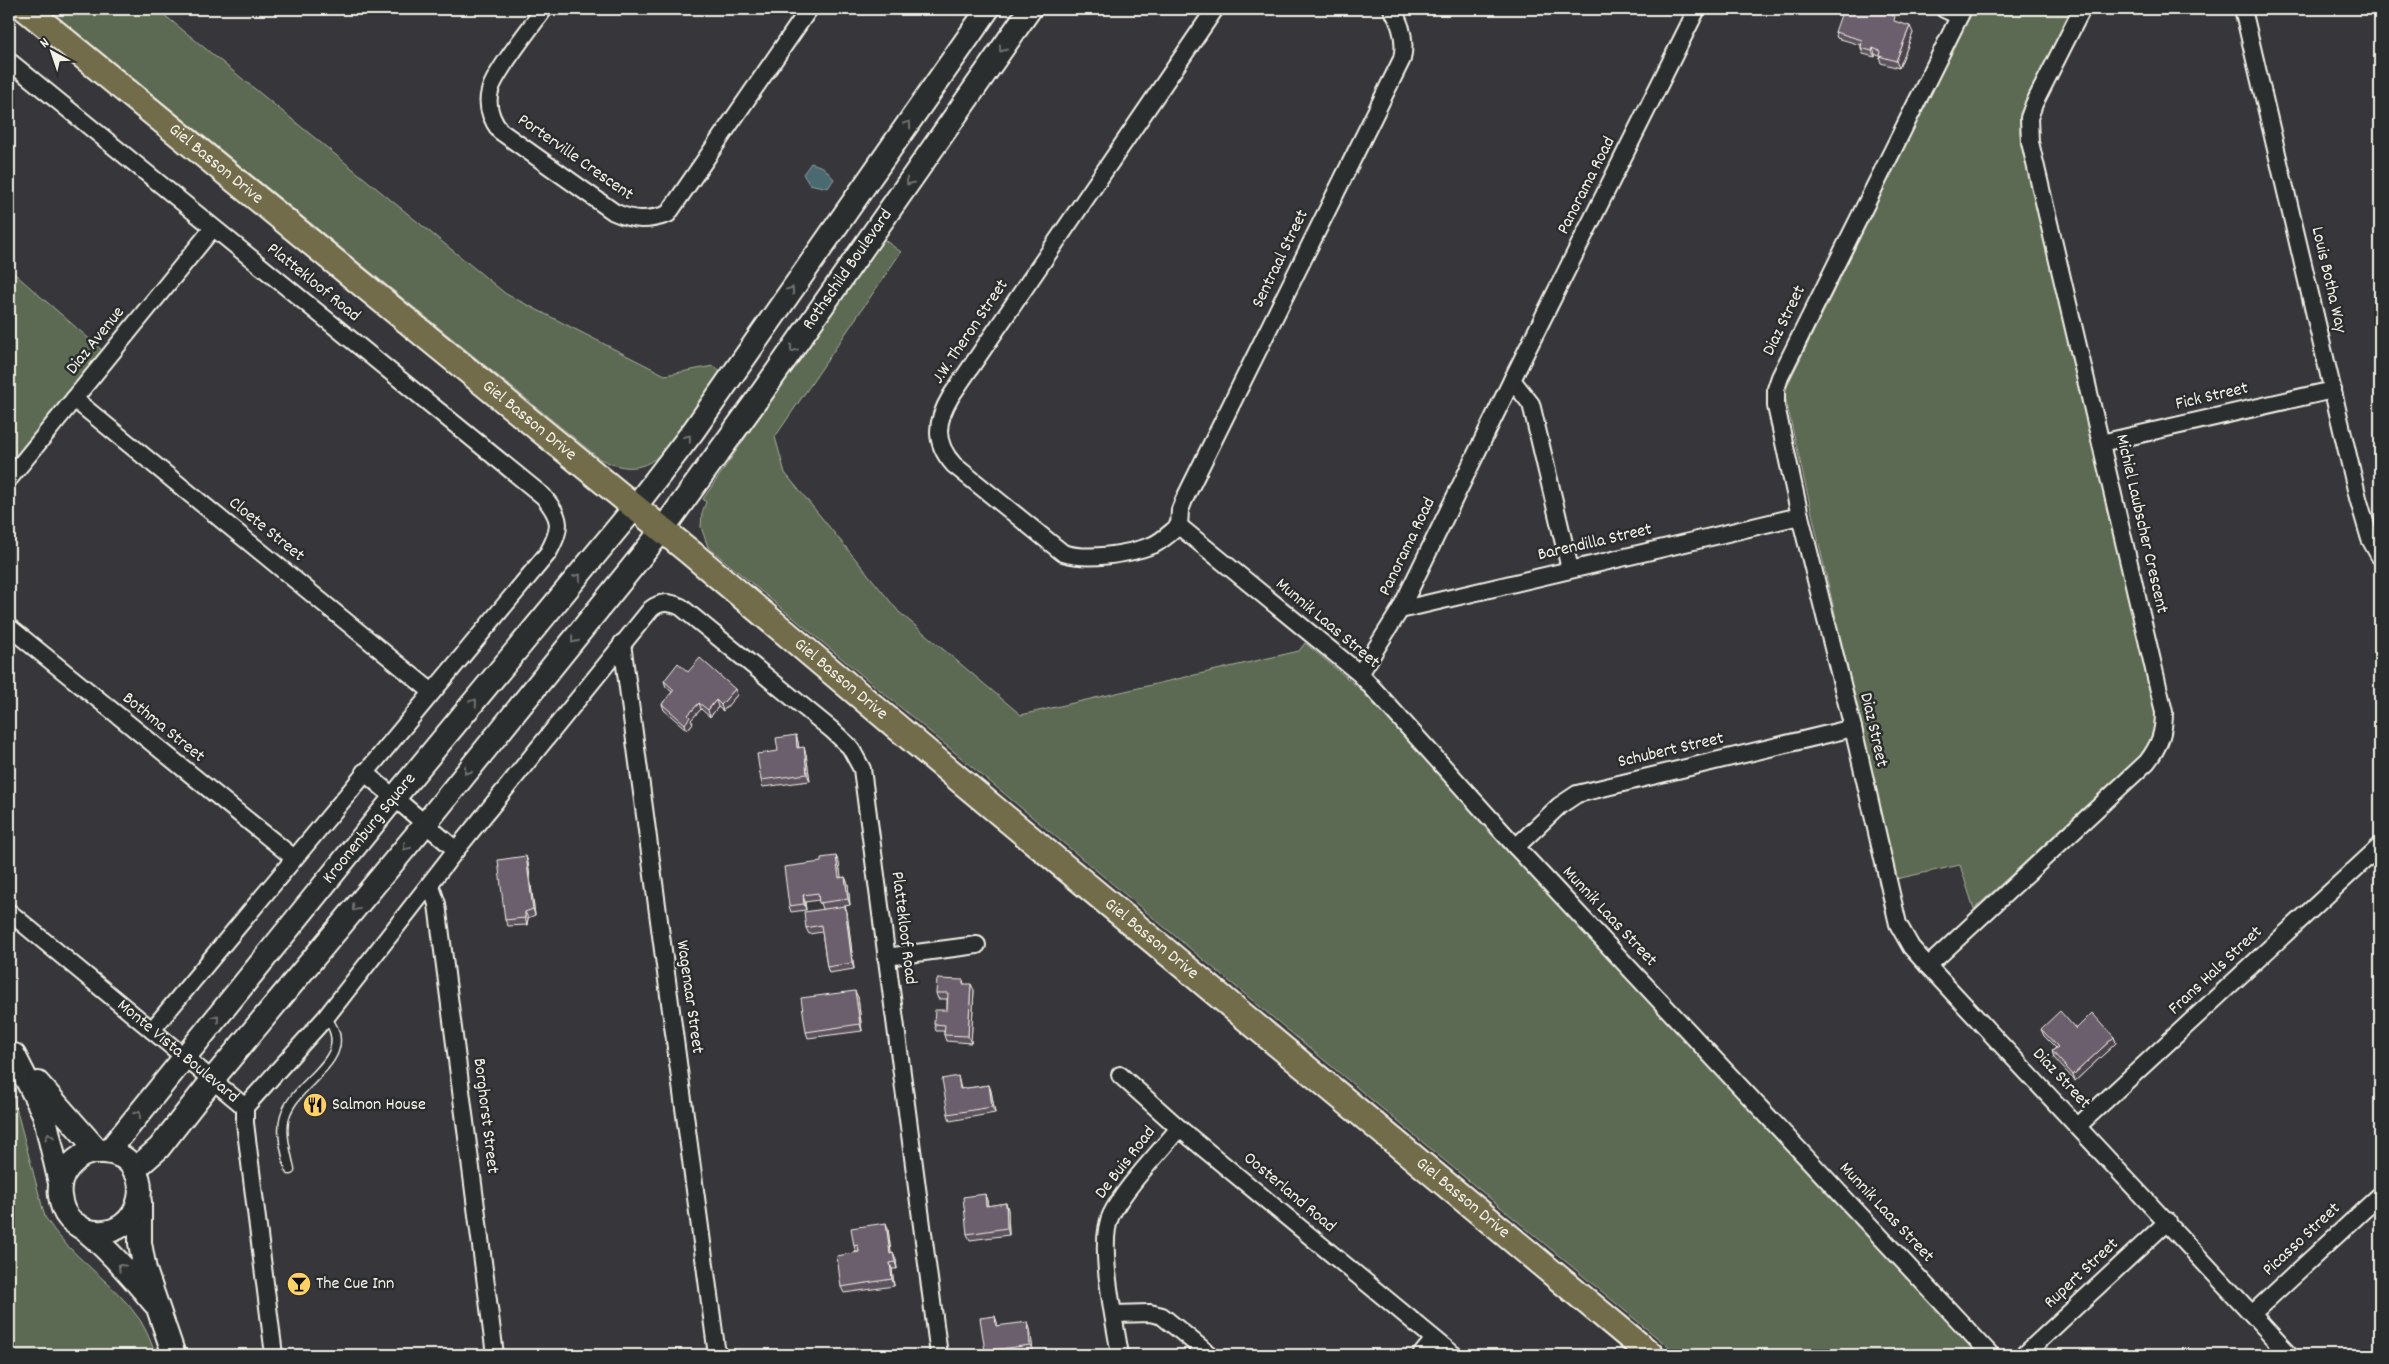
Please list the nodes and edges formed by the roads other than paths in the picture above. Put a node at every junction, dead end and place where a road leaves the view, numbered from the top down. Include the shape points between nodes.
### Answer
1 (26, 9) edge
2 (544, 9) edge
3 (808, 9) edge
4 (988, 9) edge
5 (1030, 9) edge
6 (1215, 9) edge
7 (1392, 9) edge
8 (1698, 9) edge
9 (1944, 9) edge
10 (2082, 9) edge
11 (2243, 9) edge
12 (1961, 12) edge
13 (9, 61) edge
14 (213, 228) junction
15 (1512, 380) junction
16 (2333, 390) junction
17 (74, 399) junction
18 (2101, 443) junction
19 (9, 479) edge
20 (635, 507) junction
21 (1800, 516) junction
22 (1179, 526) junction
23 (663, 530) junction
24 (2380, 557) edge
25 (1570, 569) junction
26 (1400, 610) junction
27 (9, 627) edge
28 (622, 643) junction
29 (1360, 674) junction
30 (432, 692) junction
31 (1853, 728) junction
32 (364, 772) junction
33 (395, 797) junction
34 (426, 823) junction
35 (2380, 846) edge
36 (1516, 847) junction
37 (456, 850) junction
38 (294, 858) junction
39 (430, 884) junction
40 (9, 912) edge
41 (977, 945) dead end
42 (886, 957) junction
43 (1928, 966) junction
44 (326, 1016) junction
45 (152, 1030) junction
46 (11, 1051) edge
47 (185, 1056) junction
48 (1120, 1074) dead end
49 (213, 1079) junction
50 (245, 1107) junction
51 (2078, 1126) junction
52 (1179, 1128) junction
53 (104, 1152) junction
54 (134, 1170) junction
55 (290, 1170) dead end
56 (60, 1183) junction
57 (2380, 1195) edge
58 (140, 1200) junction
59 (2168, 1221) junction
60 (86, 1230) junction
61 (154, 1303) junction
62 (1114, 1314) junction
63 (2252, 1314) junction
64 (1434, 1339) junction
65 (174, 1355) edge
66 (274, 1355) edge
67 (495, 1355) edge
68 (717, 1355) edge
69 (939, 1355) edge
70 (1120, 1355) edge
71 (1210, 1355) edge
72 (1421, 1355) edge
73 (1454, 1355) edge
74 (1651, 1355) edge
75 (1991, 1355) edge
76 (2024, 1355) edge
77 (2290, 1355) edge

1 - 20 main road, Giel Basson Drive
2 - 3 street, Porterville Crescent via 490,90 493,122 500,131 614,212 641,221 668,214
20 -> 4 street, Rothschild Boulevard via 694,430
5 -> 23 street, Rothschild Boulevard via 762,394
6 - 22 street, J.W. Theron Street via 951,396 942,410 938,426 942,449 954,465 1064,553 1093,557 1127,551 1154,544
7 - 22 street, Sentraal Street via 1404,37 1402,59 1184,500
8 - 15 street, Panorama Road
9 - 12 street
10 - 18 street, Michiel Laubscher Crescent via 2034,104 2029,127
11 - 16 street, Louis Botha Way
12 - 21 street, Diaz Street via 1776,388 1776,406
13 - 14 street, Plattekloof Road
14 - 17 street, Diaz Avenue
14 - 30 street, Plattekloof Road via 543,496 559,521 558,534 548,553
15 - 25 street via 1534,412
15 - 26 street, Panorama Road
16 - 18 street, Fick Street
16 - 24 street, Louis Botha Way via 2370,539
17 - 19 street, Diaz Avenue
17 - 30 street, Cloete Street
18 - 43 street, Michiel Laubscher Crescent via 2164,712 2164,732 2148,762
20 - 23 main road, Giel Basson Drive
33 -> 20 street, Kroonenburg Square
21 - 25 street, Barendilla Street
21 - 31 street, Diaz Street
22 - 29 street, Munnik Laas Street
23 -> 34 street
23 - 74 main road, Giel Basson Drive
25 - 26 street, Barendilla Street
26 - 29 street, Panorama Road
27 - 38 street, Bothma Street
28 - 37 street
28 - 42 street, Plattekloof Road via 651,609 662,602 681,607 832,730 856,756 862,769
28 - 68 street, Wagenaar Street
29 - 36 street, Munnik Laas Street
30 - 32 street
31 - 36 street, Schubert Street via 1577,794 1559,806
31 - 43 street, Diaz Street via 1898,924 1911,947
32 - 33 street
32 - 38 street
33 - 34 street
47 -> 33 street, Kroonenburg Square
34 - 37 street
34 -> 49 street
35 - 51 street, Frans Hals Street
36 - 75 street, Munnik Laas Street
37 - 39 street
38 - 45 street
39 - 44 street
39 - 67 street, Borghorst Street via 437,904
40 - 45 street, Monte Vista Boulevard
41 - 42 street
42 - 69 street, Plattekloof Road
43 - 51 street, Diaz Street
44 - 50 street
44 - 55 lane via 338,1042 334,1052 300,1092 285,1116 284,1133
45 - 47 street, Monte Vista Boulevard
46 - 53 street
56 -> 46 street via 40,1105
47 - 49 street, Monte Vista Boulevard
53 -> 47 street, Kroonenburg Square
48 - 52 street, Oosterland Road
49 - 50 street, Monte Vista Boulevard
49 - 54 street via 159,1148
50 - 66 street, Monte Vista Boulevard
51 - 59 street, Diaz Street
52 - 62 street, De Buis Road via 1111,1216 1106,1251
52 - 64 street, Oosterland Road
53 - 54 street via 127,1162
53 - 56 street via 85,1154 74,1161
54 - 58 street via 140,1184
56 - 60 street via 64,1211
57 - 63 street, Picasso Street
58 - 60 street via 132,1216 119,1228 103,1232
58 - 61 street via 140,1243
59 - 63 street, Diaz Street
59 - 76 street, Rupert Street
61 -> 60 street
61 - 65 street
62 - 70 street, De Buis Road
62 - 71 street via 1162,1316
63 - 77 street, Diaz Street
64 - 72 street
64 - 73 street, Oosterland Road

